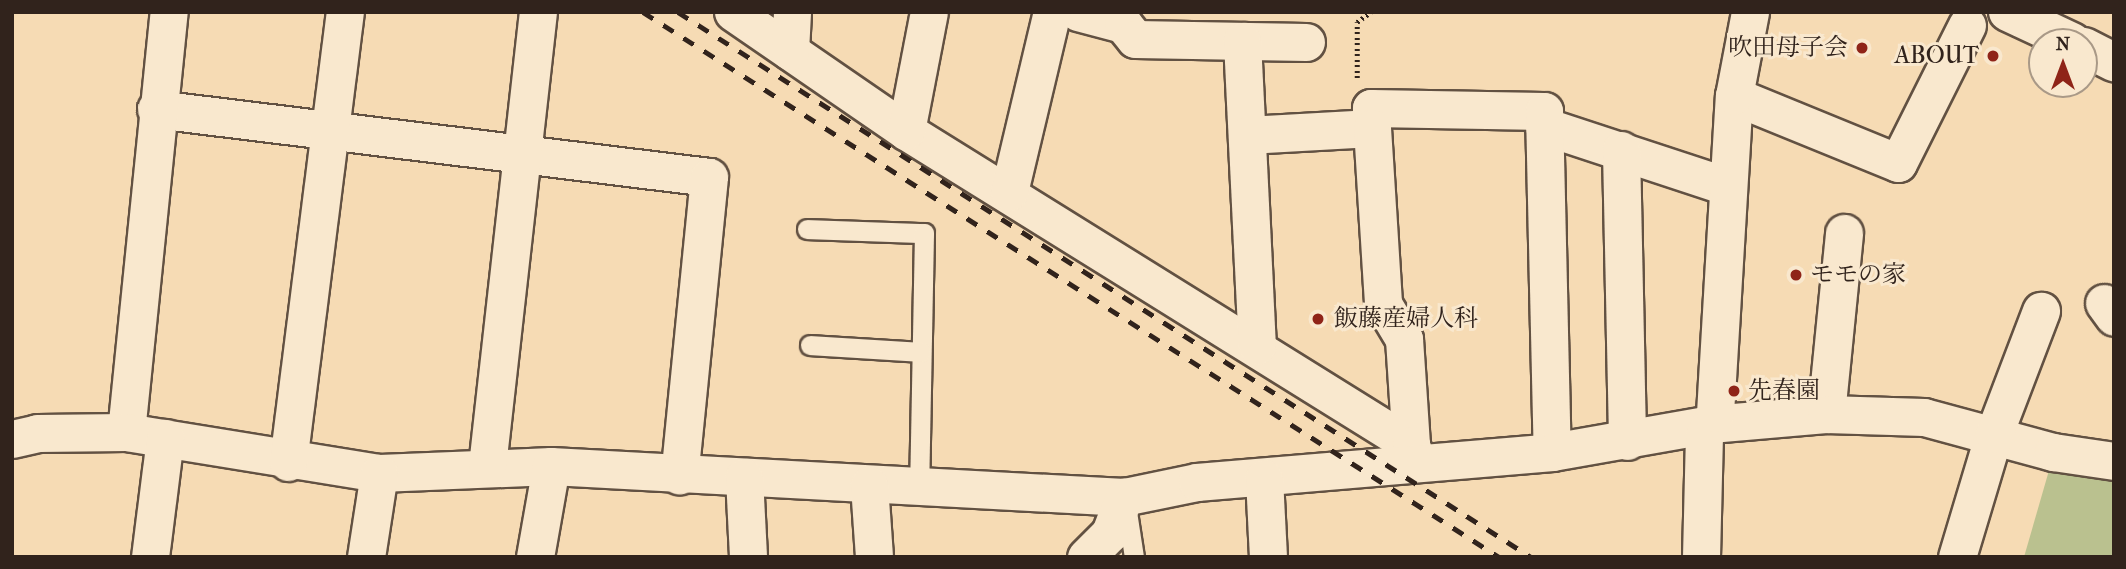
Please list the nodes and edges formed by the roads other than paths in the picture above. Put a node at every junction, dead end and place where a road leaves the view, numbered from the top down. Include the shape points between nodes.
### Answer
1 (169, 12) edge
2 (345, 12) edge
3 (538, 12) edge
4 (733, 12) edge
5 (792, 12) edge
6 (929, 12) edge
7 (1052, 12) edge
8 (1078, 12) edge
9 (1750, 12) edge
10 (2022, 15) edge
11 (1967, 25) dead end
12 (2047, 28) edge
13 (1227, 31) edge
14 (1306, 42) dead end
15 (790, 51) junction
16 (2098, 54) edge
17 (2114, 62) edge
18 (1734, 96) junction
19 (156, 109) junction
20 (1372, 118) junction
21 (1544, 126) junction
22 (331, 128) junction
23 (906, 131) junction
24 (1247, 135) junction
25 (1621, 150) junction
26 (520, 151) junction
27 (1727, 186) junction
28 (1009, 192) junction
29 (807, 229) dead end
30 (1844, 233) dead end
31 (2041, 311) dead end
32 (810, 345) dead end
33 (1257, 346) junction
34 (921, 352) junction
35 (1826, 415) junction
36 (1710, 424) junction
37 (126, 432) junction
38 (1994, 434) junction
39 (165, 438) junction
40 (12, 439) edge
41 (1627, 441) junction
42 (1552, 452) junction
43 (1414, 455) junction
44 (2114, 461) edge
45 (288, 462) junction
46 (487, 466) junction
47 (551, 466) junction
48 (379, 473) junction
49 (679, 475) junction
50 (744, 477) junction
51 (1264, 478) junction
52 (869, 485) junction
53 (919, 486) junction
54 (1124, 497) junction
55 (150, 557) edge
56 (366, 557) edge
57 (535, 557) edge
58 (748, 557) edge
59 (874, 557) edge
60 (1086, 557) edge
61 (1134, 557) edge
62 (1268, 557) edge
63 (1701, 557) edge
64 (1957, 557) edge

1 - 19 street
2 - 22 street
3 - 26 street
4 - 15 street
5 - 15 street
6 - 23 street
7 - 28 street
8 - 13 street via 1123,24 1135,38
9 - 18 street
10 - 12 main road
11 - 18 street via 1898,163
13 - 14 street
13 - 24 street
15 - 23 street
16 - 17 main road
18 - 27 street
19 - 22 street
19 - 37 street
20 - 21 street via 1544,111
20 - 24 street
20 - 43 street via 1383,304 1404,339
21 - 25 street
21 - 42 street
22 - 26 street
22 - 45 street
23 - 28 street
24 - 33 street
25 - 27 street
25 - 41 street
26 - 46 street
26 - 49 street via 709,177
27 - 36 street via 1715,413
28 - 33 street
29 - 34 lane via 924,233
30 - 35 street
31 - 38 street
32 - 34 lane
33 - 43 street
34 - 53 lane
35 - 36 street
35 - 38 street via 1924,417
36 - 41 street
36 - 63 street via 1704,436
37 - 39 street
37 - 40 street via 37,433
38 - 44 street via 2053,452
38 - 64 street
39 - 45 street
39 - 55 street
41 - 42 street
42 - 43 street
43 - 51 street
45 - 48 street
46 - 47 street
46 - 48 street
47 - 49 street
47 - 57 street
48 - 56 street
49 - 50 street
50 - 52 street
50 - 58 street
51 - 54 street via 1197,482
51 - 62 street
52 - 53 street
52 - 59 street
53 - 54 street
54 - 60 street via 1110,533
54 - 61 lane

